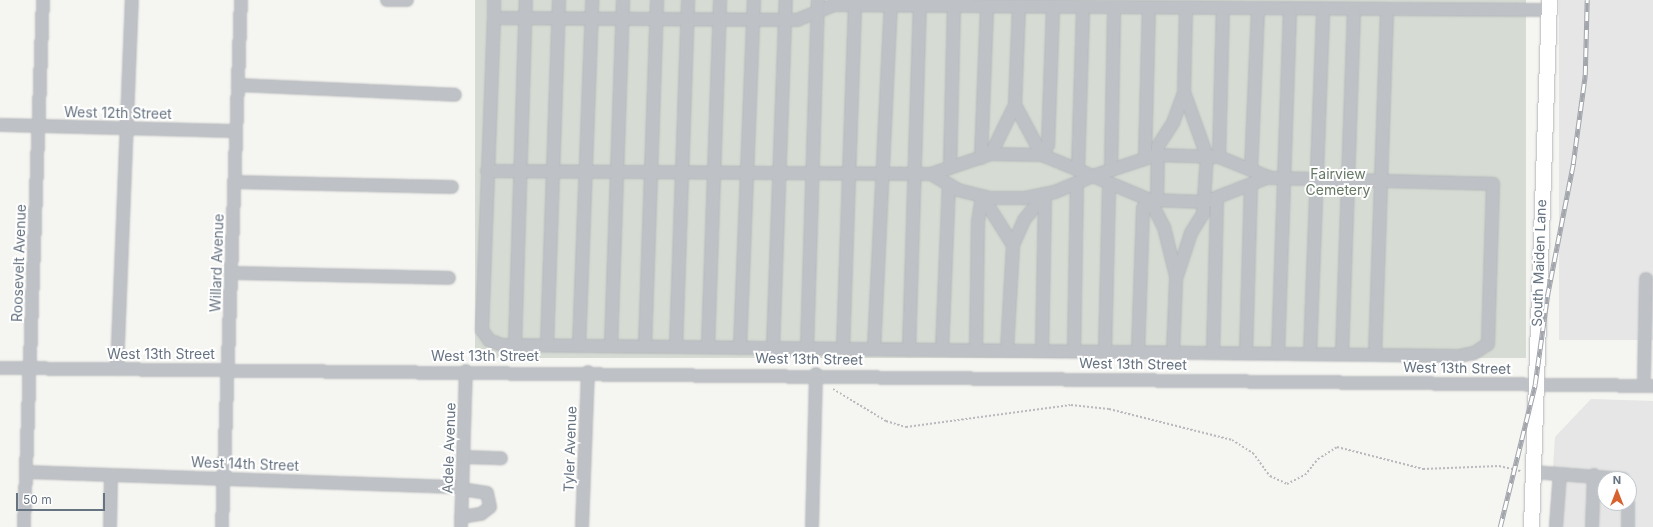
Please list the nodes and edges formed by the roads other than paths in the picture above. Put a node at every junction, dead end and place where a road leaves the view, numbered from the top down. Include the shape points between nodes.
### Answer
1 (43, 0) edge
2 (132, 0) edge
3 (241, 0) edge
4 (387, 0) edge
5 (406, 0) edge
6 (494, 0) edge
7 (526, 0) edge
8 (559, 0) edge
9 (592, 0) edge
10 (623, 0) edge
11 (657, 0) edge
12 (688, 0) edge
13 (720, 0) edge
14 (754, 0) edge
15 (786, 0) edge
16 (818, 0) edge
17 (1170, 4) edge
18 (855, 5) junction
19 (1452, 5) edge
20 (1549, 5) edge
21 (891, 6) junction
22 (920, 6) junction
23 (954, 6) junction
24 (987, 6) junction
25 (1019, 6) junction
26 (1053, 7) junction
27 (1083, 7) junction
28 (1284, 7) edge
29 (1114, 8) junction
30 (1149, 8) junction
31 (1186, 9) junction
32 (1223, 9) junction
33 (1258, 10) junction
34 (1387, 10) junction
35 (1323, 11) junction
36 (1354, 11) junction
37 (817, 13) junction
38 (525, 17) junction
39 (494, 18) junction
40 (559, 18) junction
41 (592, 19) junction
42 (622, 20) junction
43 (786, 20) junction
44 (657, 21) junction
45 (687, 21) junction
46 (720, 22) junction
47 (753, 22) junction
48 (238, 85) junction
49 (1184, 92) junction
50 (455, 95) dead end
51 (1015, 105) junction
52 (0, 125) edge
53 (39, 126) junction
54 (127, 128) junction
55 (236, 131) junction
56 (1042, 155) junction
57 (1157, 155) junction
58 (986, 156) junction
59 (1207, 156) junction
60 (1219, 157) junction
61 (1144, 158) junction
62 (950, 168) junction
63 (1078, 170) junction
64 (1111, 170) junction
65 (1251, 170) junction
66 (487, 171) junction
67 (520, 171) junction
68 (553, 172) junction
69 (585, 172) junction
70 (618, 172) junction
71 (652, 172) junction
72 (683, 172) junction
73 (716, 172) junction
74 (746, 173) junction
75 (780, 173) junction
76 (811, 173) junction
77 (851, 174) junction
78 (884, 174) junction
79 (916, 174) junction
80 (931, 174) junction
81 (1093, 176) junction
82 (1269, 177) junction
83 (1285, 179) junction
84 (1316, 179) junction
85 (1348, 180) junction
86 (1381, 181) junction
87 (234, 182) junction
88 (1077, 183) junction
89 (1109, 183) junction
90 (949, 184) junction
91 (1251, 185) junction
92 (452, 187) dead end
93 (1045, 194) junction
94 (982, 196) junction
95 (1154, 200) junction
96 (1211, 201) junction
97 (1013, 245) junction
98 (231, 273) junction
99 (449, 278) dead end
100 (1176, 279) junction
101 (1646, 279) dead end
102 (515, 345) junction
103 (547, 345) junction
104 (579, 346) junction
105 (611, 346) junction
106 (645, 346) junction
107 (676, 347) junction
108 (708, 347) junction
109 (740, 348) junction
110 (773, 348) junction
111 (806, 348) junction
112 (843, 349) junction
113 (874, 349) junction
114 (910, 350) junction
115 (942, 350) junction
116 (976, 350) junction
117 (1007, 350) junction
118 (1042, 351) junction
119 (1074, 351) junction
120 (1105, 352) junction
121 (1138, 352) junction
122 (1173, 352) junction
123 (1214, 353) junction
124 (1246, 353) junction
125 (1278, 354) junction
126 (1310, 354) junction
127 (1342, 354) junction
128 (1375, 355) junction
129 (0, 368) edge
130 (31, 368) junction
131 (117, 369) junction
132 (228, 369) junction
133 (466, 370) junction
134 (588, 372) junction
135 (1648, 376) edge
136 (816, 377) junction
137 (1535, 384) junction
138 (1617, 384) junction
139 (1653, 386) edge
140 (464, 457) junction
141 (500, 458) dead end
142 (26, 472) junction
143 (1533, 472) junction
144 (1560, 474) junction
145 (111, 475) junction
146 (1594, 475) junction
147 (1597, 475) edge
148 (223, 479) junction
149 (462, 488) junction
150 (1628, 511) edge
151 (461, 522) edge
152 (24, 527) edge
153 (110, 527) edge
154 (222, 527) edge
155 (582, 527) edge
156 (812, 527) edge
157 (1531, 527) edge
158 (1556, 527) edge
159 (1592, 527) edge
160 (1628, 527) edge

1 - 53 street, Roosevelt Avenue
2 - 54 street
3 - 48 street, Willard Avenue
4 - 5 street
6 - 39 street
7 - 38 street
8 - 40 street
9 - 41 street
10 - 42 street
11 - 44 street
12 - 45 street
13 - 46 street
14 - 47 street
15 - 43 street
16 - 37 street
17 - 30 street
17 - 31 street
18 - 21 street
18 - 37 street via 834,5
18 - 77 street
19 - 20 street
19 - 34 street
20 - 137 main road, South Maiden Lane
21 - 22 street
21 - 78 street
22 - 23 street
22 - 79 street
23 - 24 street
23 - 62 street
24 - 25 street
24 - 58 street
25 - 26 street
25 - 51 street
26 - 27 street
26 - 56 street via 1048,145
27 - 29 street
27 - 63 street
28 - 33 street
28 - 35 street
28 - 83 street
29 - 30 street
29 - 64 street
30 - 61 street
31 - 32 street
31 - 49 street
32 - 33 street
32 - 60 street
33 - 65 street
34 - 36 street
34 - 86 street
35 - 36 street
35 - 84 street
36 - 85 street
37 - 43 street
37 - 76 street
38 - 39 street
38 - 40 street
38 - 67 street
39 - 66 street
40 - 41 street
40 - 68 street
41 - 42 street
41 - 69 street
42 - 44 street
42 - 70 street
43 - 47 street
43 - 75 street
44 - 45 street
44 - 71 street
45 - 46 street
45 - 72 street
46 - 47 street
46 - 73 street
47 - 74 street
48 - 50 street
48 - 55 street, Willard Avenue
49 - 57 street
49 - 59 street
51 - 56 street
51 - 58 street
52 - 53 street, West 12th Street
53 - 54 street, West 12th Street
53 - 130 street, Roosevelt Avenue
54 - 55 street, West 12th Street
54 - 131 street
55 - 87 street, Willard Avenue
56 - 58 street
56 - 63 street
57 - 59 street
57 - 61 street
57 - 95 street
58 - 62 street
59 - 60 street
59 - 96 street
60 - 65 street
61 - 64 street
62 - 80 street
63 - 81 street
64 - 81 street
65 - 82 street
66 - 67 street
66 - 102 street via 482,330 488,340
67 - 68 street
67 - 102 street
68 - 69 street
68 - 103 street
69 - 70 street
69 - 104 street
70 - 71 street
70 - 105 street
71 - 72 street
71 - 106 street
72 - 73 street
72 - 107 street
73 - 74 street
73 - 108 street
74 - 75 street
74 - 109 street
75 - 76 street
75 - 110 street
76 - 77 street
76 - 111 street
77 - 78 street
77 - 112 street
78 - 79 street
78 - 113 street
79 - 80 street
79 - 114 street
80 - 90 street
81 - 88 street
81 - 89 street
82 - 83 street
82 - 91 street
83 - 84 street
83 - 125 street
84 - 85 street
84 - 126 street
85 - 86 street
85 - 127 street
86 - 128 street
86 - 128 street via 1493,184 1489,336 1488,344 1474,353 1458,356
87 - 92 street
87 - 98 street, Willard Avenue
88 - 93 street
88 - 119 street
89 - 95 street
89 - 120 street
90 - 94 street
90 - 115 street
91 - 96 street
91 - 124 street
93 - 94 street via 1023,198
93 - 97 street via 1024,220
93 - 118 street
94 - 97 street
94 - 116 street via 978,222
95 - 96 street
95 - 100 street via 1164,227
95 - 121 street via 1143,208
96 - 100 street
96 - 123 street
97 - 117 street
98 - 99 street
98 - 132 street, Willard Avenue
100 - 122 street
101 - 135 street
102 - 103 street
103 - 104 street
104 - 105 street
105 - 106 street
106 - 107 street
107 - 108 street
108 - 109 street
109 - 110 street
110 - 111 street
111 - 112 street
112 - 113 street
113 - 114 street
114 - 115 street
115 - 116 street
116 - 117 street
117 - 118 street
118 - 119 street
119 - 120 street
120 - 121 street
121 - 122 street
122 - 123 street
123 - 124 street
124 - 125 street
125 - 126 street
126 - 127 street
127 - 128 street
129 - 130 street, West 13th Street
130 - 131 street, West 13th Street
130 - 142 street, Roosevelt Avenue
131 - 132 street, West 13th Street
132 - 133 street, West 13th Street
132 - 148 street, Willard Avenue
133 - 134 street, West 13th Street
133 - 140 street, Adele Avenue
134 - 136 street, West 13th Street
134 - 155 street, Tyler Avenue
135 - 138 street, West 13th Street
136 - 137 street, West 13th Street
136 - 156 street
137 - 138 street, West 13th Street
137 - 143 main road, South Maiden Lane
138 - 139 street, West 13th Street
140 - 141 street
140 - 149 street, Adele Avenue
142 - 145 street, West 14th Street
142 - 152 street, Roosevelt Avenue
143 - 144 street
143 - 157 main road, South Maiden Lane
144 - 146 street
144 - 158 street
145 - 148 street, West 14th Street
145 - 153 street
146 - 147 street
146 - 159 street
148 - 149 street, West 14th Street
148 - 154 street, Willard Avenue
149 - 151 street, Adele Avenue
149 - 151 street, West 14th Street via 487,492 490,507 488,512
150 - 160 street

